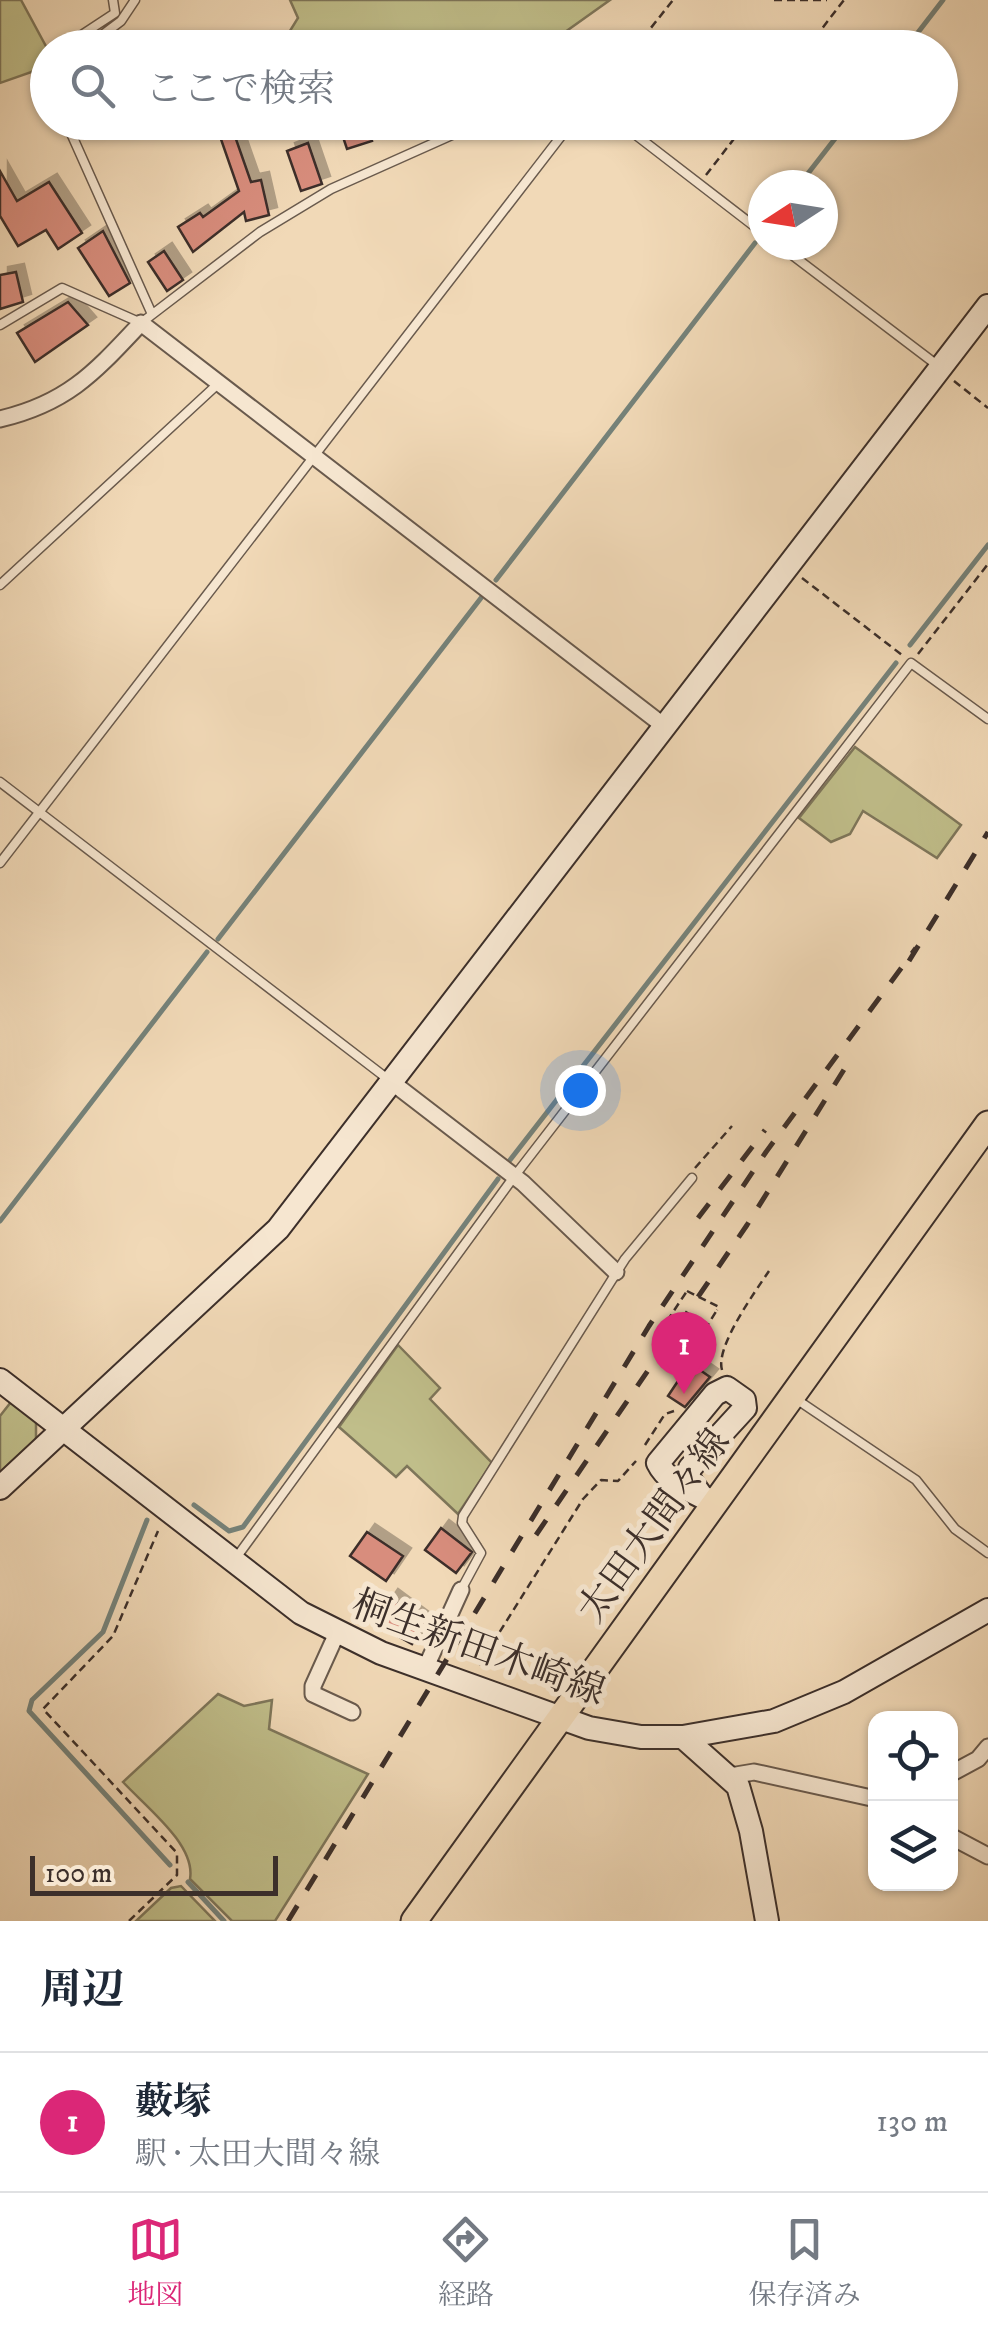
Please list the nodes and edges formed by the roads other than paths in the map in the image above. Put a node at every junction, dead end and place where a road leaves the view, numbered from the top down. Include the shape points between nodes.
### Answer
1 (113, 0) edge
2 (136, 0) edge
3 (89, 30) edge
4 (109, 30) edge
5 (73, 140) edge
6 (441, 140) edge
7 (558, 140) edge
8 (642, 140) edge
9 (748, 222) edge
10 (799, 260) edge
11 (988, 306) edge
12 (146, 318) junction
13 (0, 325) edge
14 (940, 368) junction
15 (220, 382) junction
16 (0, 419) edge
17 (316, 456) junction
18 (0, 585) edge
19 (988, 719) edge
20 (664, 726) junction
21 (0, 782) edge
22 (39, 814) junction
23 (0, 863) edge
24 (389, 1080) junction
25 (988, 1124) edge
26 (513, 1178) junction
27 (692, 1178) road end
28 (616, 1272) junction
29 (0, 1380) edge
30 (792, 1396) junction
31 (63, 1430) junction
32 (0, 1488) edge
33 (707, 1499) junction
34 (988, 1553) edge
35 (233, 1562) junction
36 (461, 1590) joint
37 (988, 1610) edge
38 (338, 1633) junction
39 (425, 1669) junction
40 (352, 1712) dead end
41 (559, 1720) junction
42 (683, 1737) junction
43 (988, 1747) edge
44 (958, 1770) edge
45 (730, 1776) junction
46 (868, 1797) edge
47 (958, 1840) edge
48 (988, 1856) edge
49 (414, 1921) edge
50 (767, 1921) edge

1 - 3 lane via 115,14
2 - 4 lane
5 - 12 lane
6 - 12 lane via 331,189 260,232
7 - 17 lane
8 - 9 lane
10 - 14 lane
11 - 14 street
12 - 13 lane via 62,288
12 - 15 street
12 - 16 street via 81,384 39,410
14 - 20 street
15 - 17 street
15 - 18 lane
17 - 20 street
17 - 22 lane
19 - 26 lane via 912,663
20 - 24 street
21 - 22 lane
22 - 23 lane
22 - 24 lane
24 - 26 street
24 - 31 street via 278,1229
25 - 30 main road, 太田大間々線
26 - 28 street
26 - 35 lane
27 - 28 lane
28 - 36 lane via 463,1516 480,1553
29 - 31 street, 桐生新田木崎線
30 - 33 main road, 太田大間々線
30 - 34 lane via 916,1480 955,1529
31 - 32 street
31 - 35 street, 桐生新田木崎線
33 - 33 street via 662,1472 659,1459 727,1388 746,1408 688,1478
33 - 41 main road, 太田大間々線
35 - 38 street, 桐生新田木崎線
36 - 39 street
37 - 42 street, 桐生新田木崎線 via 814,1706 756,1726
38 - 39 street, 桐生新田木崎線
38 - 40 street via 313,1694
39 - 41 street, 桐生新田木崎線
41 - 42 street, 桐生新田木崎線 via 641,1738
41 - 49 main road, 太田大間々線
42 - 45 street
43 - 44 street
45 - 46 street via 754,1772
45 - 50 street via 752,1830
47 - 48 street

